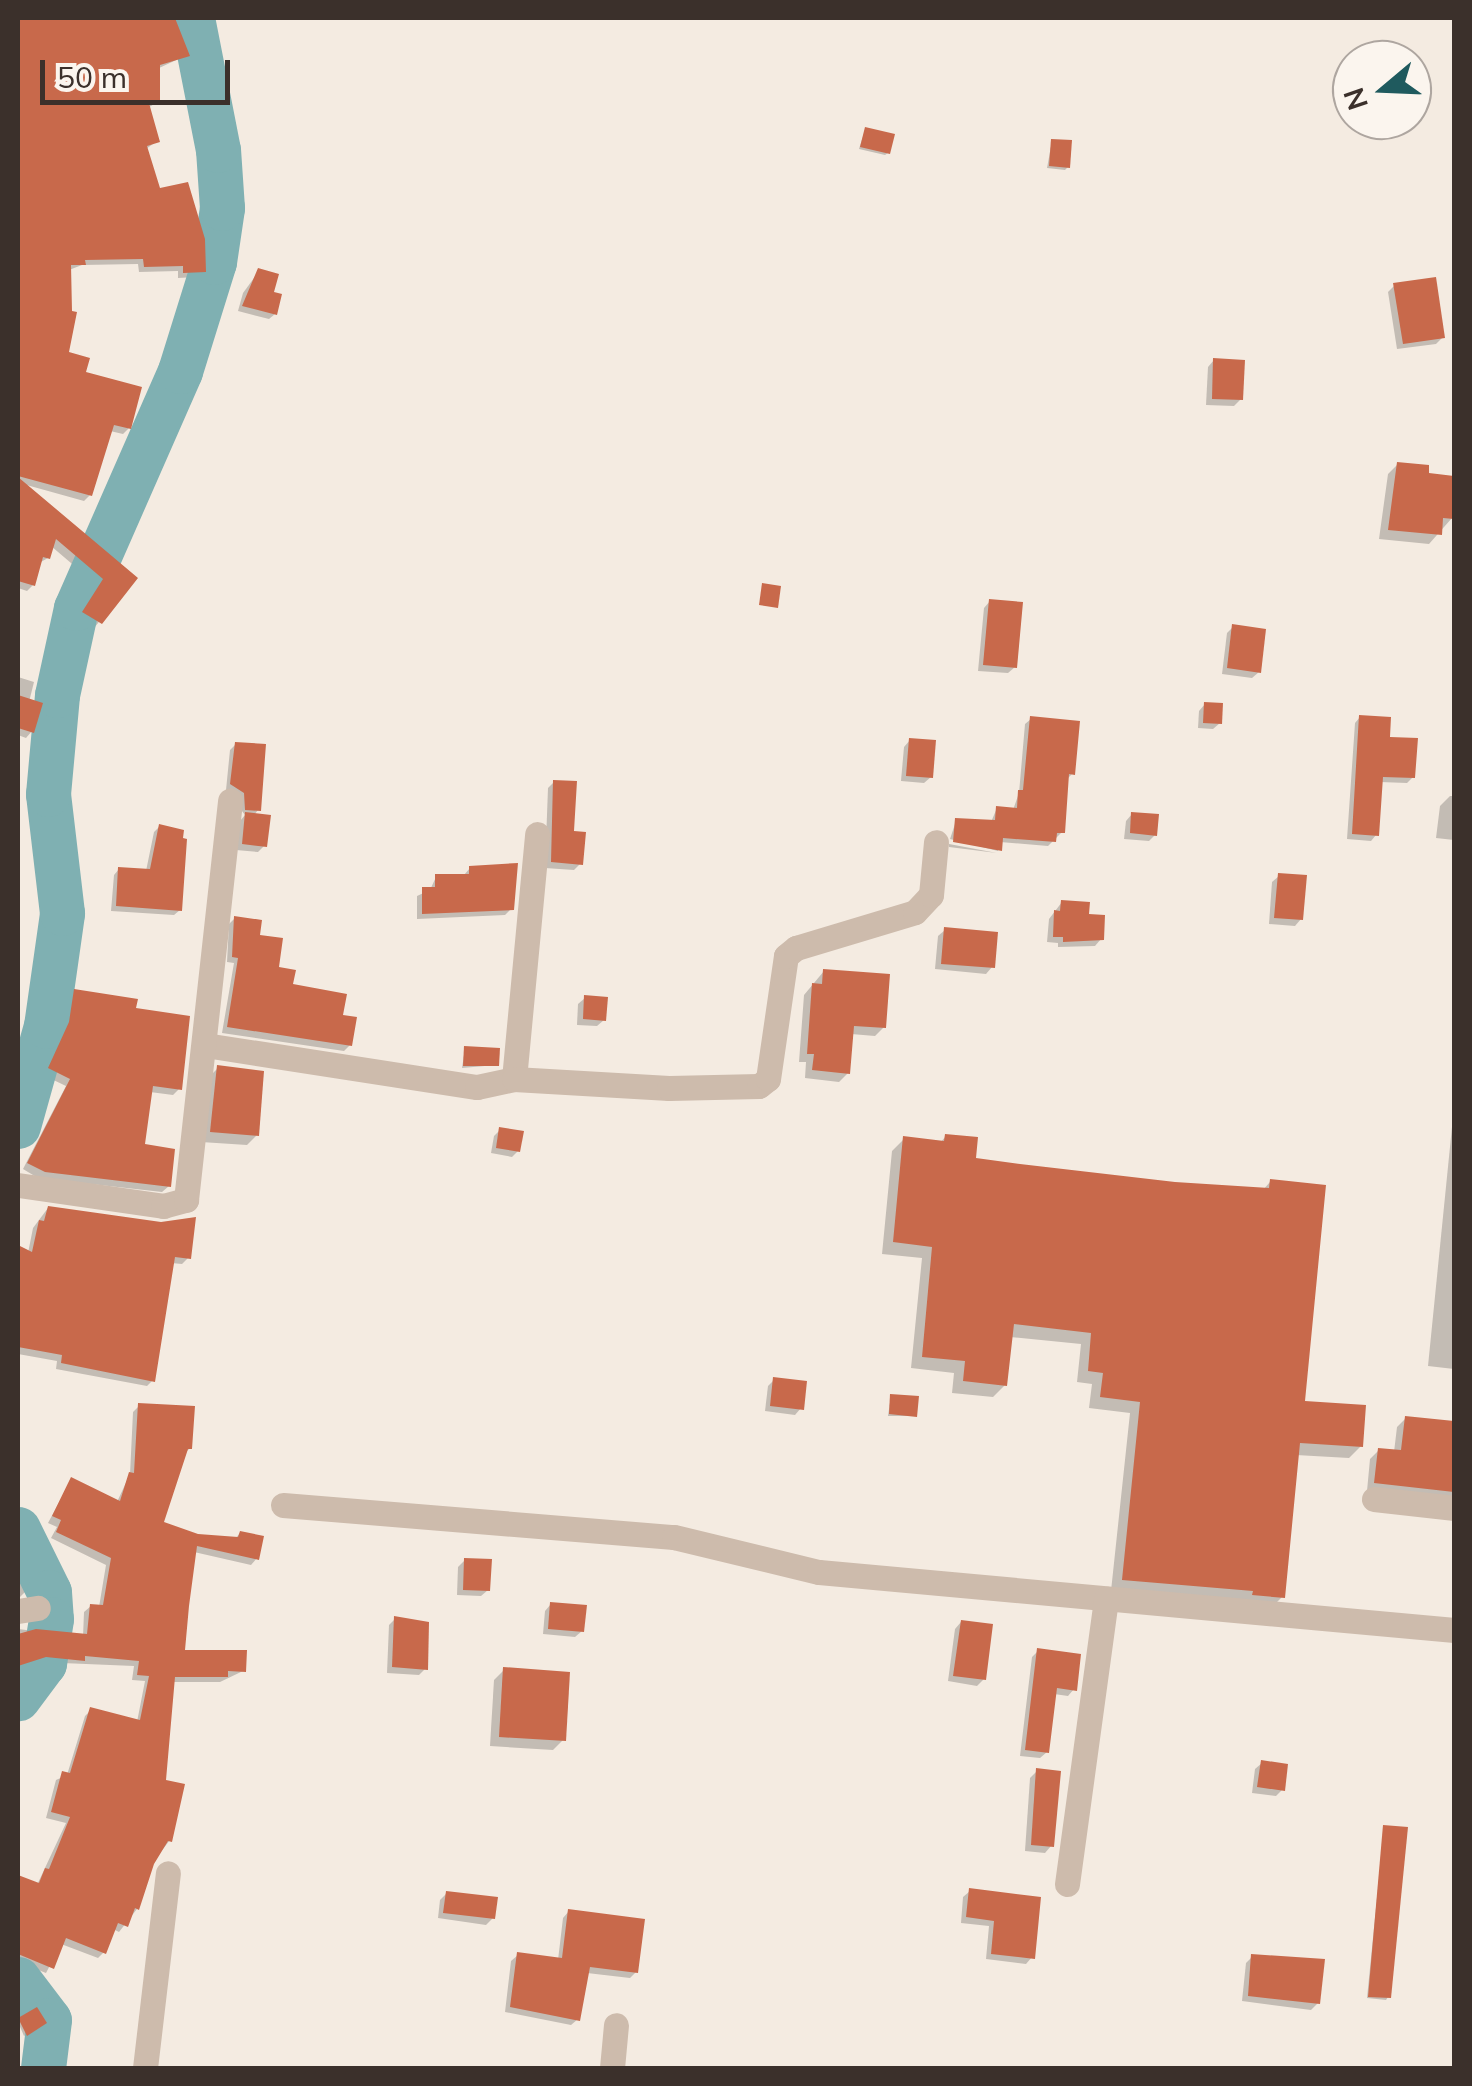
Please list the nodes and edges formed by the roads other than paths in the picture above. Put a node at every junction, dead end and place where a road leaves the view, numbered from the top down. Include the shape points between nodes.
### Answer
1 (230, 800) dead end
2 (537, 834) dead end
3 (936, 842) dead end
4 (205, 1044) junction
5 (514, 1079) junction
6 (19, 1184) edge
7 (1374, 1499) dead end
8 (283, 1505) dead end
9 (1454, 1508) edge
10 (1106, 1600) junction
11 (1454, 1630) edge
12 (168, 1873) dead end
13 (1067, 1884) dead end
14 (616, 2024) dead end
15 (145, 2068) edge
16 (612, 2068) edge

1 - 4 street
2 - 5 street
3 - 5 street via 931,895 914,912 786,956 768,1079 759,1086
4 - 5 street via 476,1086
4 - 6 street via 188,1194 181,1205
7 - 9 street
8 - 10 street via 674,1538 819,1572
10 - 11 street
10 - 13 street
12 - 15 street
14 - 16 street

